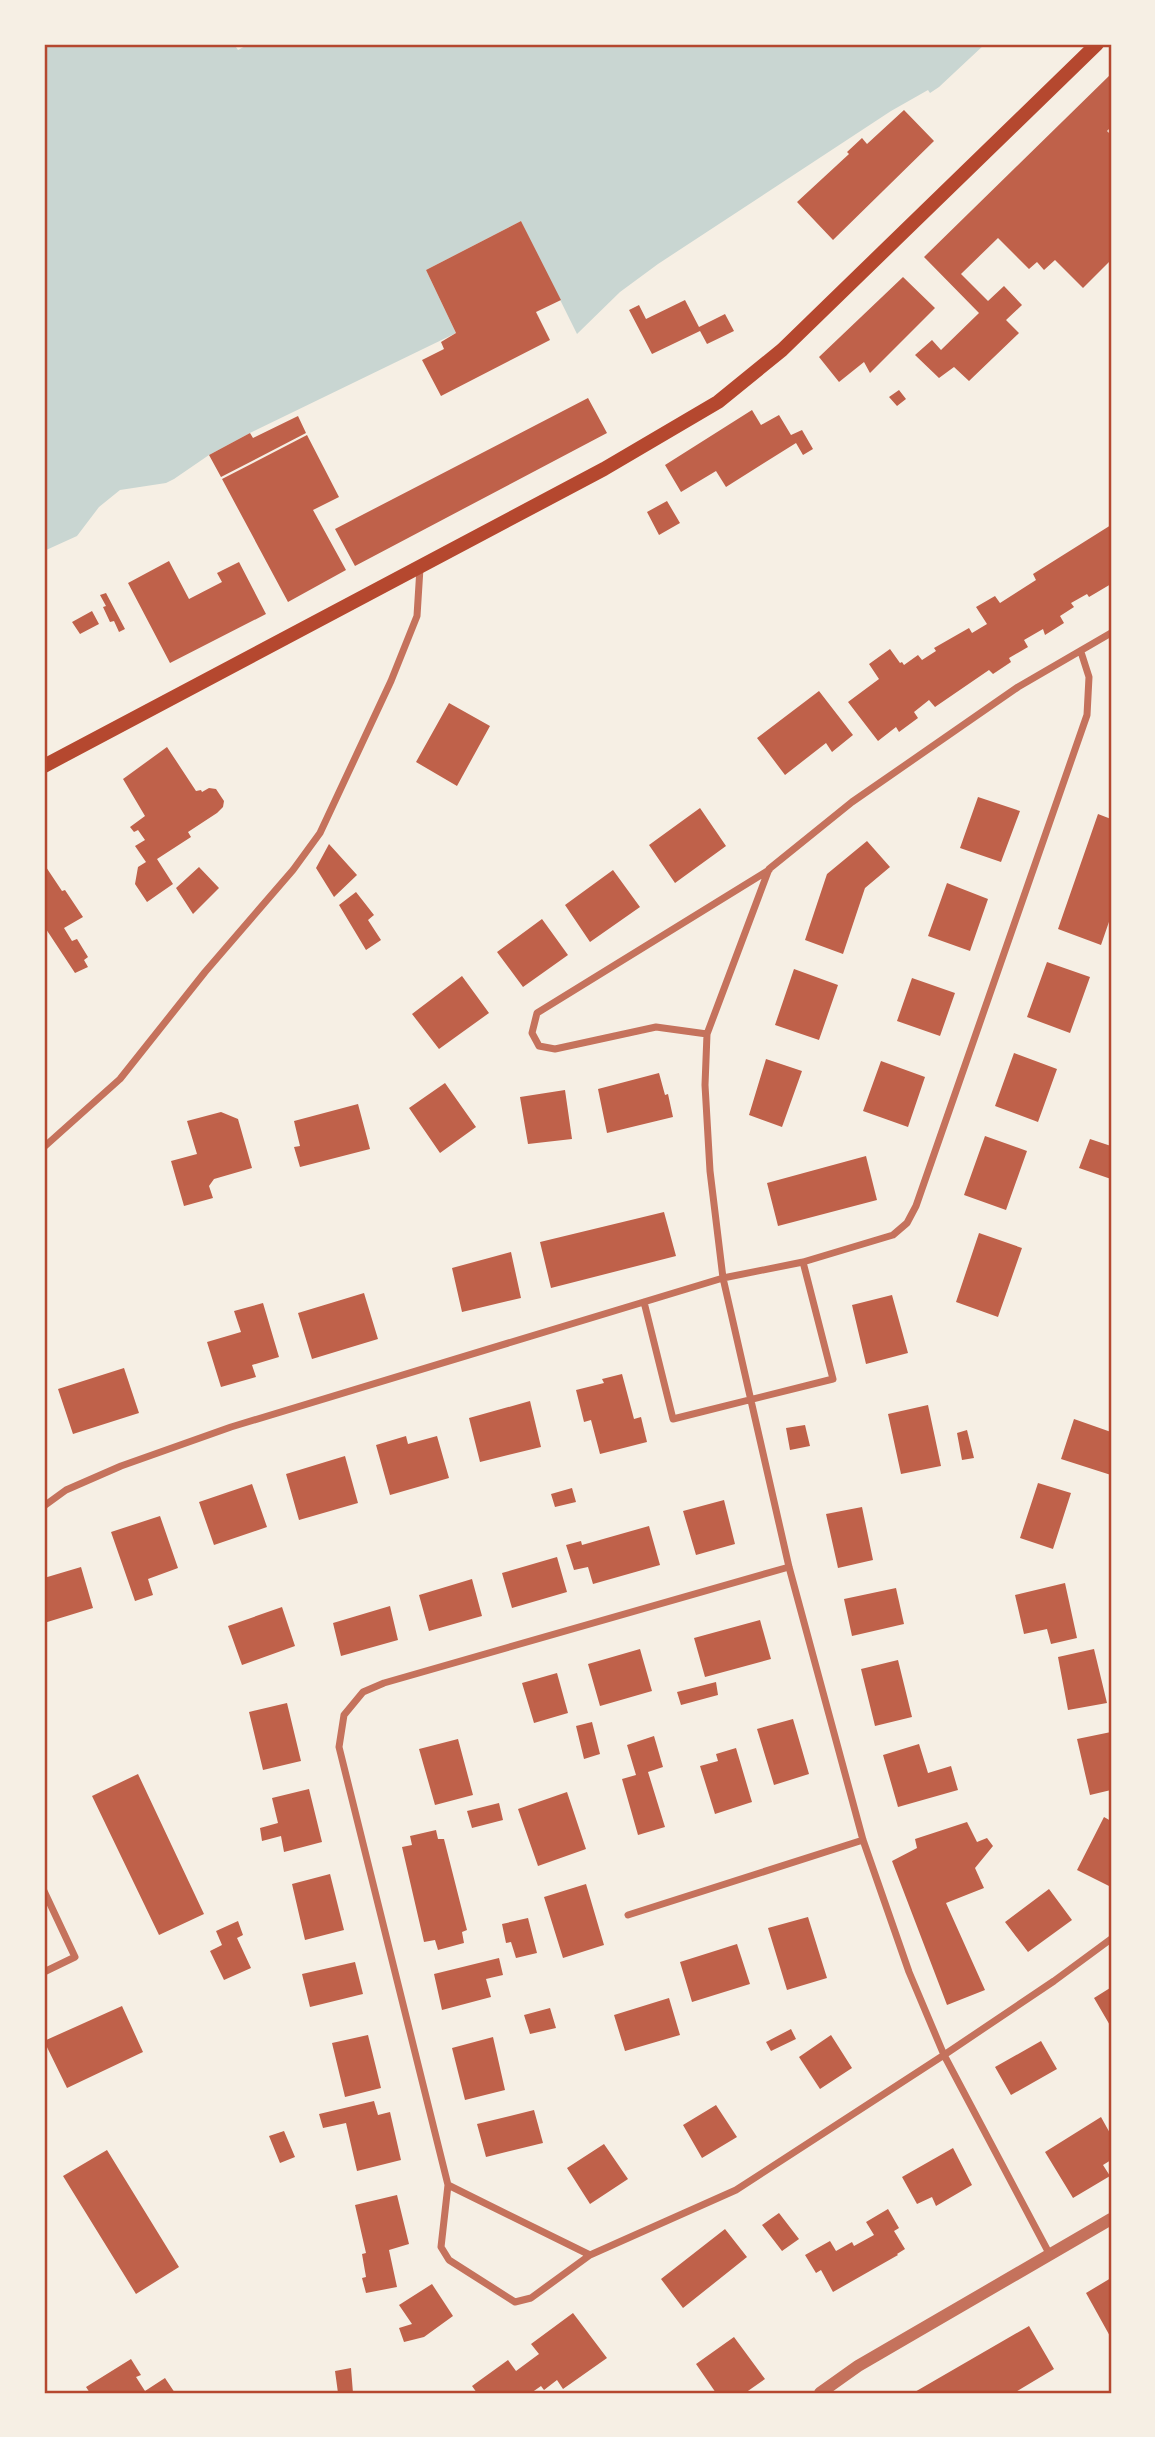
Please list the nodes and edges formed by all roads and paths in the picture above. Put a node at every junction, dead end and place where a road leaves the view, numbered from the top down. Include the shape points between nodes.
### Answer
1 (1097, 44) edge
2 (420, 564) junction
3 (1111, 634) edge
4 (1081, 652) junction
5 (44, 766) edge
6 (769, 869) junction
7 (707, 1034) junction
8 (44, 1147) edge
9 (803, 1262) junction
10 (723, 1278) junction
11 (644, 1302) junction
12 (751, 1400) junction
13 (44, 1506) edge
14 (789, 1566) junction
15 (863, 1840) junction
16 (44, 1891) edge
17 (628, 1915) dead end
18 (1111, 1939) edge
19 (44, 1972) edge
20 (944, 2055) junction
21 (448, 2185) junction
22 (1111, 2219) edge
23 (590, 2255) junction
24 (1050, 2256) junction
25 (820, 2393) edge

1 - 2 main road via 782,350 718,402 604,468
2 - 5 main road
2 - 8 street via 417,616 320,833 120,1079
3 - 4 street
4 - 6 street via 1018,687 852,802
4 - 9 street via 1088,677 1087,715 916,1206 907,1223 893,1235
6 - 7 street
6 - 7 street via 537,1013 532,1033 539,1046 555,1049 656,1027
7 - 10 street via 710,1171
9 - 10 street
9 - 12 street via 833,1379
10 - 11 street
10 - 12 street
11 - 12 street via 673,1419
11 - 13 street via 231,1427 121,1466 66,1490
12 - 14 street
14 - 15 street
14 - 21 street via 384,1683 363,1692 344,1715 340,1747
15 - 17 street
15 - 20 street
16 - 19 street via 75,1957
18 - 20 street
20 - 23 street via 736,2190
20 - 24 street
21 - 23 street
21 - 23 street via 442,2247 449,2260 515,2302 531,2298
22 - 24 street
24 - 25 street via 859,2365

